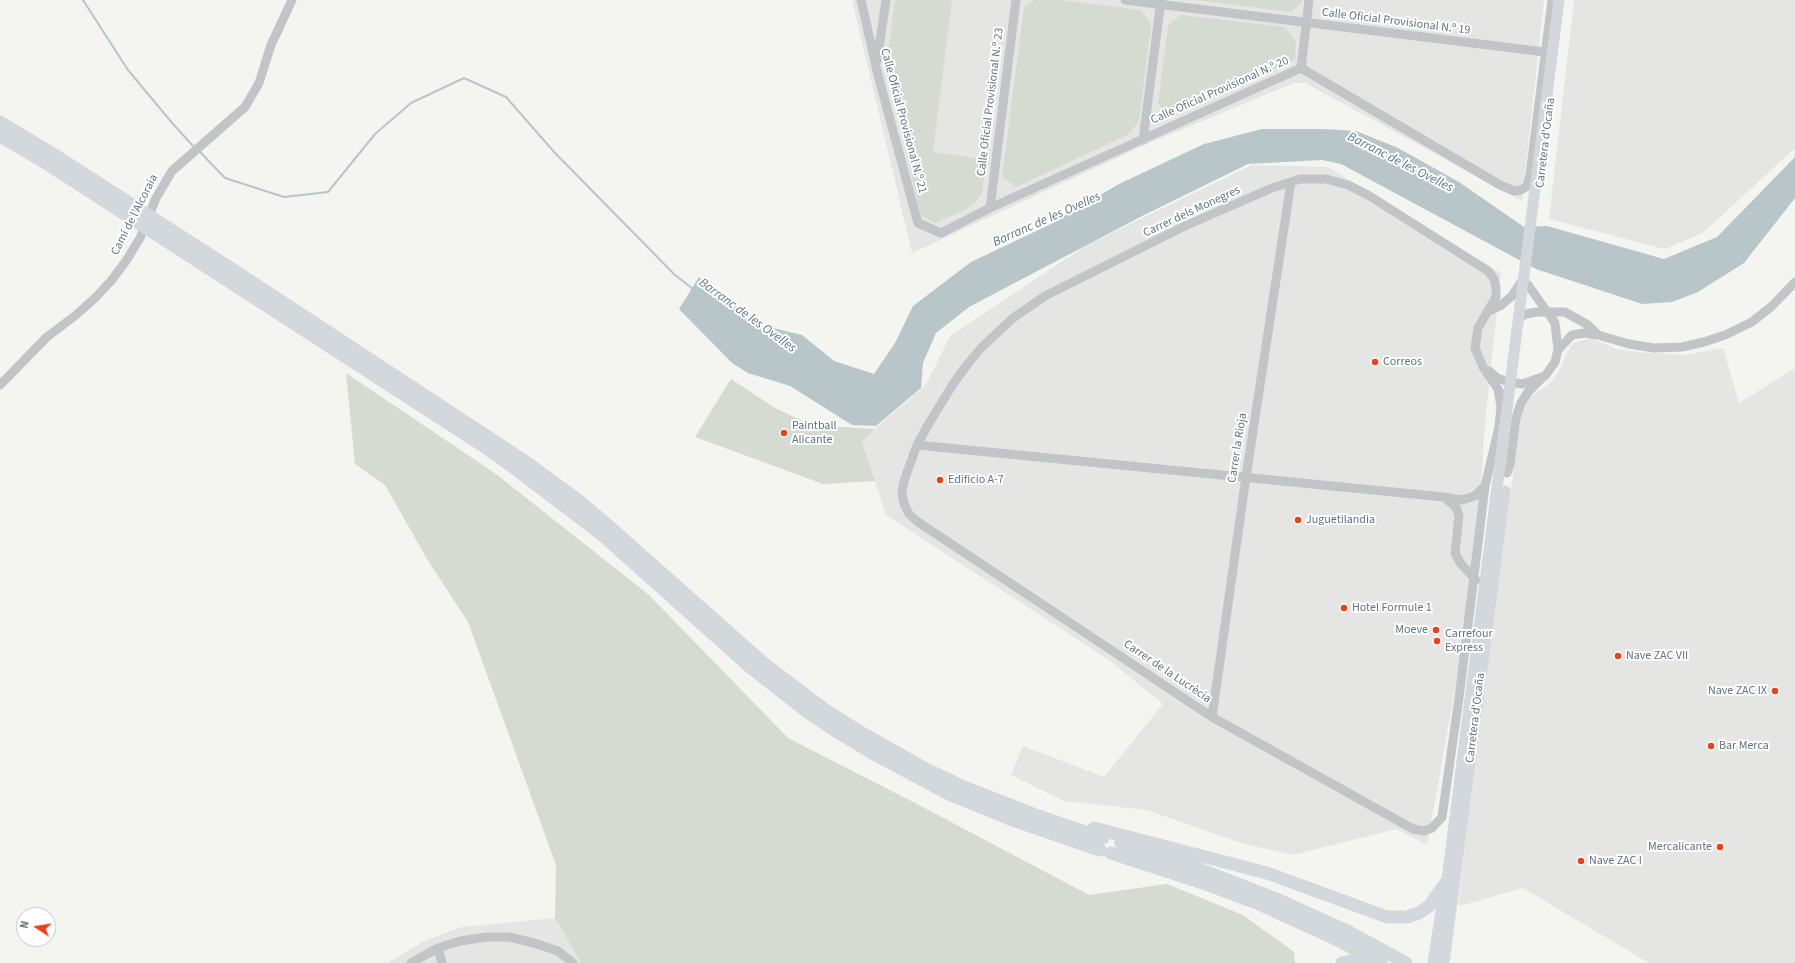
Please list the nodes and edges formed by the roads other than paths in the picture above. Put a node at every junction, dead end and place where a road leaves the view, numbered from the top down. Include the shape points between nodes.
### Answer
1 (292, 0) edge
2 (861, 0) edge
3 (886, 0) edge
4 (1016, 0) edge
5 (1125, 0) edge
6 (1309, 0) edge
7 (1552, 0) edge
8 (1559, 0) edge
9 (1564, 0) edge
10 (1161, 2) edge
11 (1306, 23) junction
12 (1545, 52) junction
13 (876, 66) junction
14 (1301, 68) junction
15 (0, 122) edge
16 (0, 136) edge
17 (1143, 140) junction
18 (1291, 182) junction
19 (1521, 190) joint
20 (990, 208) junction
21 (139, 217) junction
22 (1533, 220) junction
23 (941, 233) joint
24 (1527, 281) junction
25 (1795, 282) edge
26 (1548, 311) junction
27 (1487, 312) junction
28 (1522, 316) junction
29 (1598, 335) junction
30 (328, 339) junction
31 (1558, 350) junction
32 (1483, 367) junction
33 (1545, 376) junction
34 (1513, 383) junction
35 (0, 385) edge
36 (1498, 389) junction
37 (1508, 406) junction
38 (1503, 423) junction
39 (917, 445) junction
40 (1507, 473) junction
41 (1246, 477) junction
42 (1485, 486) junction
43 (1444, 497) junction
44 (904, 504) joint
45 (1475, 578) junction
46 (1484, 592) junction
47 (1480, 630) junction
48 (1462, 677) junction
49 (1459, 698) junction
50 (1469, 712) junction
51 (1212, 717) junction
52 (1455, 731) junction
53 (922, 767) junction
54 (1432, 828) joint
55 (1106, 845) junction
56 (1446, 881) junction
57 (1444, 898) junction
58 (438, 948) junction
59 (411, 963) edge
60 (442, 963) edge
61 (573, 963) edge
62 (1342, 963) edge
63 (1365, 963) edge
64 (1382, 963) edge
65 (1406, 963) edge
66 (1434, 963) edge
67 (1438, 963) edge
68 (1444, 963) edge

1 - 35 street, Camí de l'Alcoraia via 271,45 259,83 245,107 172,172 140,238 111,281 76,315 47,337
2 - 13 street, Calle Oficial Provisional N.º 21
3 - 13 street
4 - 20 street, Calle Oficial Provisional N.º 23
5 - 10 street, Calle Oficial Provisional N.º 19
6 - 11 street
7 - 12 street, Carretera d'Ocaña
8 - 22 main road, Carretera d'Ocaña
9 - 22 main road, Carretera d'Ocaña
10 - 11 street, Calle Oficial Provisional N.º 19
10 - 17 street
11 - 12 street, Calle Oficial Provisional N.º 19
11 - 14 street
12 - 19 street, Carretera d'Ocaña via 1530,176 1527,186
13 - 23 street, Calle Oficial Provisional N.º 21 via 918,223
14 - 17 street, Calle Oficial Provisional N.º 20
14 - 19 street, Calle Oficial Provisional N.º 20 via 1500,185 1514,191
15 - 21 highway via 28,138
16 - 21 highway
17 - 20 street, Calle Oficial Provisional N.º 20
18 - 27 street, Carrer dels Monegres via 1300,179 1326,179 1348,185 1480,265 1494,279 1496,288 1496,297
18 - 39 street, Carrer dels Monegres via 1185,226 1028,307 997,333 967,365
18 - 41 street, Carrer la Rioja
20 - 23 street, Calle Oficial Provisional N.º 20
21 - 30 highway
22 - 24 main road, Carretera d'Ocaña
24 - 26 street, Carretera d'Ocaña via 1541,305
24 - 27 street, Carretera d'Ocaña via 1500,306
24 - 28 main road, Carretera d'Ocaña
25 - 29 street via 1752,322 1704,342 1682,347 1654,348
26 - 28 street
26 - 29 street via 1565,312 1588,325
26 - 31 street, Carretera d'Ocaña via 1555,323
27 - 32 street, Carrer dels Monegres via 1475,338 1475,348
28 - 34 main road, Carretera d'Ocaña
29 - 31 street via 1572,335
30 - 53 highway via 483,432 568,492 778,675 860,732
30 - 55 highway via 546,491 606,539 750,668 839,733 949,794 1010,820
31 - 33 street, Carretera d'Ocaña via 1555,362
32 - 34 street via 1497,378
32 - 36 street, Carretera d'Ocaña
33 - 34 street
33 - 40 street, Carretera d'Ocaña via 1528,392 1521,403
34 - 37 main road, Carretera d'Ocaña
34 - 40 main road, Carretera d'Ocaña
36 - 37 street
36 - 38 street, Carretera d'Ocaña
37 - 38 main road, Carretera d'Ocaña
38 - 42 street, Carretera d'Ocaña
38 - 46 main road, Carretera d'Ocaña
39 - 41 street
39 - 44 street, Carrer dels Monegres via 904,481
40 - 68 main road, Carretera d'Ocaña
41 - 43 street
41 - 51 street, Carrer la Rioja
42 - 43 street via 1475,496 1462,500
42 - 45 street, Carretera d'Ocaña
43 - 45 street via 1456,507 1459,516 1455,553 1461,564
44 - 51 street, Carrer de la Lucrècia via 909,514 918,522
45 - 46 street
45 - 48 street, Carretera d'Ocaña
46 - 47 main road, Carretera d'Ocaña
47 - 48 street, Carretera d'Ocaña
47 - 50 main road, Carretera d'Ocaña
48 - 49 street, Carretera d'Ocaña
49 - 50 street, Carretera d'Ocaña
49 - 52 street, Carretera d'Ocaña
50 - 52 street, Carretera d'Ocaña
50 - 56 main road, Carretera d'Ocaña
51 - 54 street, Carrer de la Lucrècia via 1413,829 1424,831
52 - 54 street, Carretera d'Ocaña via 1442,817
53 - 55 highway
53 - 56 highway via 1063,818 1118,835 1267,873 1387,917 1407,917 1419,913 1429,906
55 - 64 highway via 1259,904
55 - 65 highway via 1186,864 1274,898 1347,931
56 - 57 main road, Carretera d'Ocaña
57 - 66 highway
57 - 67 main road, Carretera d'Ocaña
58 - 59 street
58 - 60 street
58 - 61 street via 460,941 487,937 509,938 558,951
62 - 63 highway

